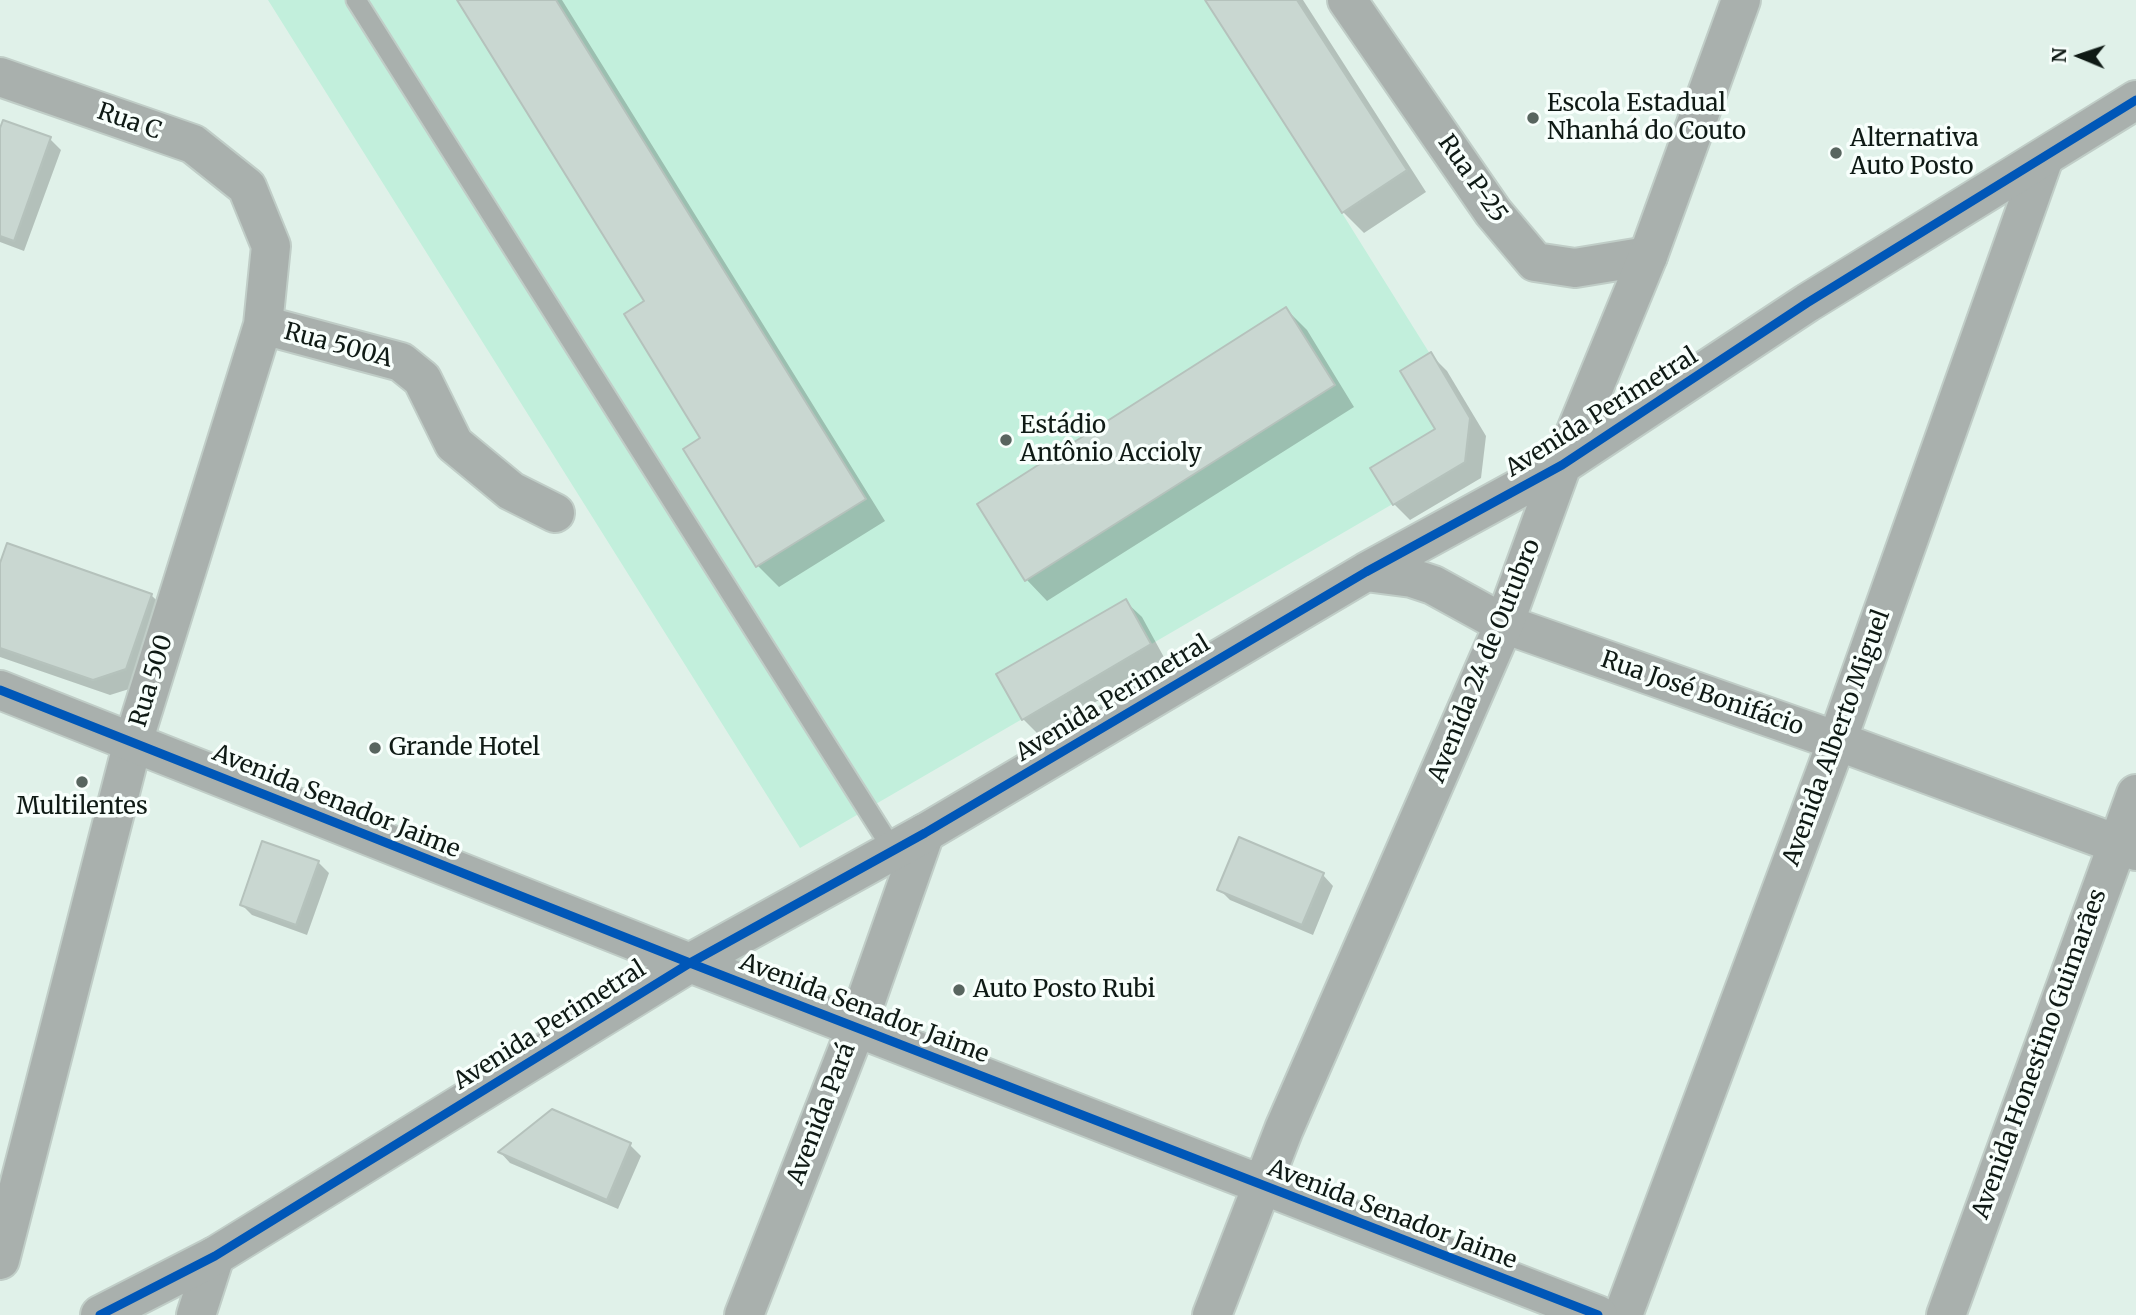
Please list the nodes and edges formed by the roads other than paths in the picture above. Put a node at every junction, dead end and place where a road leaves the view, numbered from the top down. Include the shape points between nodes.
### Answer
1 (356, 0) edge
2 (1348, 0) edge
3 (1741, 0) edge
4 (0, 77) edge
5 (2136, 100) edge
6 (2044, 158) junction
7 (247, 187) joint
8 (1648, 256) junction
9 (263, 325) junction
10 (1562, 466) junction
11 (555, 513) dead end
12 (1366, 572) junction
13 (1504, 624) junction
14 (0, 690) edge
15 (1837, 741) junction
16 (133, 742) junction
17 (2136, 794) edge
18 (925, 833) junction
19 (2126, 848) edge
20 (892, 850) junction
21 (690, 963) junction
22 (857, 1026) junction
23 (1263, 1185) junction
24 (215, 1256) junction
25 (0, 1260) edge
26 (100, 1315) edge
27 (196, 1315) edge
28 (744, 1315) edge
29 (1212, 1315) edge
30 (1598, 1315) edge
31 (1623, 1315) edge
32 (1946, 1315) edge

1 - 20 lane
2 - 8 street, Rua P-25 via 1493,212 1535,262 1575,268
3 - 8 street, Avenida 24 de Outubro
4 - 7 street, Rua C via 193,144
5 - 6 street, Avenida Perimetral
6 - 10 street, Avenida Perimetral via 1807,303
6 - 15 street, Avenida Alberto Miguel
7 - 9 street, Rua 500 via 271,246
8 - 10 street, Avenida 24 de Outubro
9 - 11 street, Rua 500A via 401,362 422,379 454,444 511,491
9 - 16 street, Rua 500
10 - 12 street, Avenida Perimetral
10 - 13 street, Avenida 24 de Outubro
12 - 13 street, Rua José Bonifácio via 1433,585
12 - 18 street, Avenida Perimetral
13 - 15 street, Rua José Bonifácio
13 - 23 street, Avenida 24 de Outubro
14 - 16 street, Avenida Senador Jaime
15 - 19 street, Rua José Bonifácio
15 - 31 street, Avenida Alberto Miguel
16 - 21 street, Avenida Senador Jaime
16 - 25 street, Rua 500
17 - 19 street, Avenida Honestino Guimarães
18 - 20 street, Avenida Perimetral
18 - 22 street, Avenida Pará
19 - 32 street, Avenida Honestino Guimarães
20 - 21 street, Avenida Perimetral
21 - 22 street, Avenida Senador Jaime
21 - 24 street, Avenida Perimetral
22 - 23 street, Avenida Senador Jaime
22 - 28 street, Avenida Pará
23 - 29 street, Avenida 24 de Outubro
23 - 30 street, Avenida Senador Jaime
24 - 26 street, Avenida Perimetral
24 - 27 street

